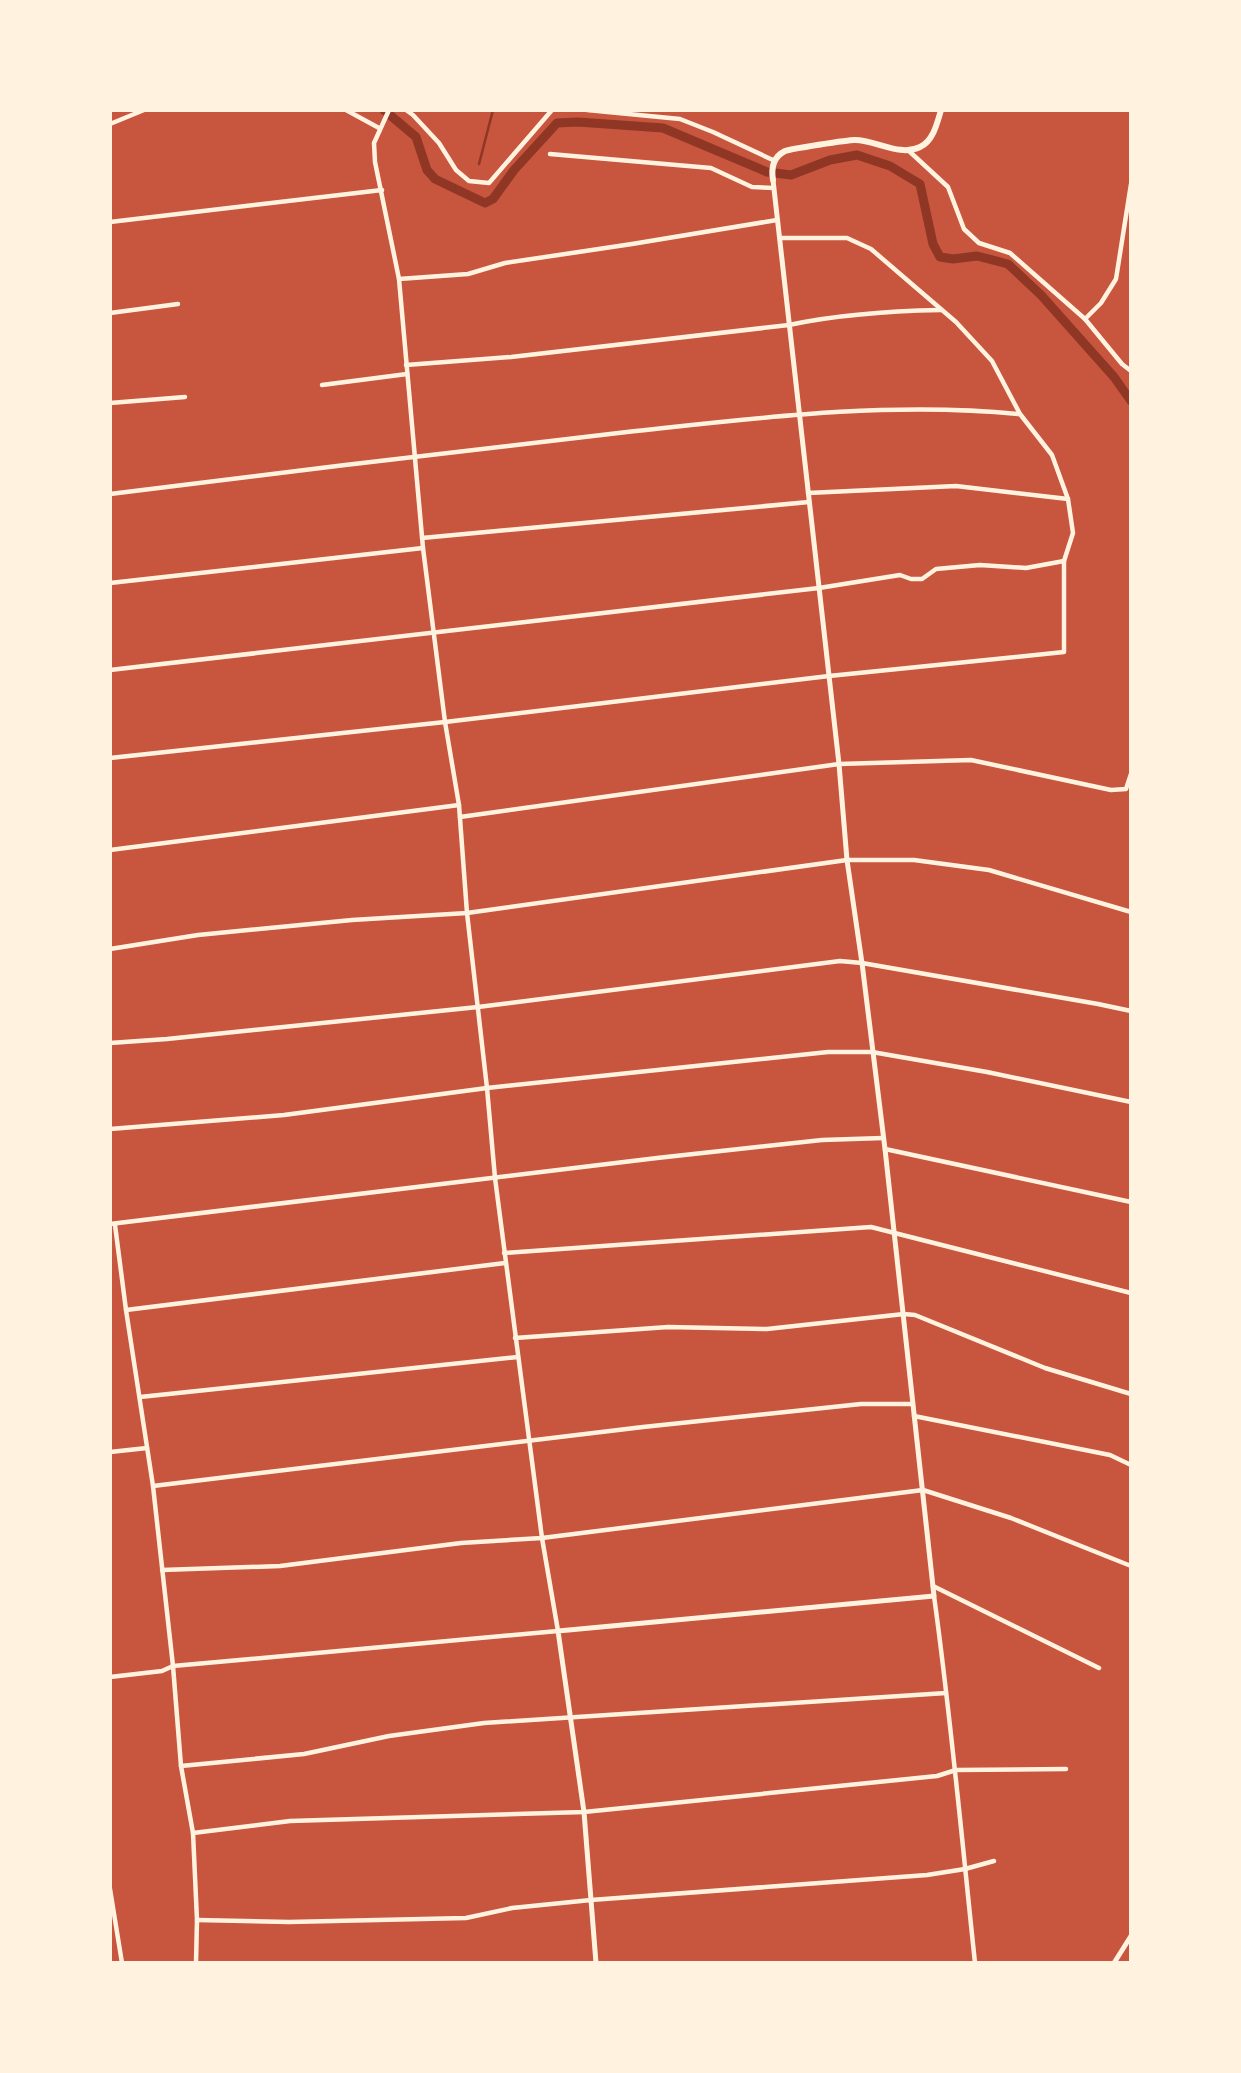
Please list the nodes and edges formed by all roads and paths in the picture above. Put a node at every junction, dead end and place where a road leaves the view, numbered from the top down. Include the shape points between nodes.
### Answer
1 (144, 110) edge
2 (346, 110) edge
3 (389, 110) edge
4 (406, 110) edge
5 (552, 110) edge
6 (587, 110) edge
7 (941, 110) edge
8 (110, 124) edge
9 (379, 128) junction
10 (909, 150) junction
11 (550, 154) dead end
12 (773, 164) junction
13 (773, 180) joint
14 (1131, 184) edge
15 (774, 188) junction
16 (382, 190) junction
17 (777, 220) junction
18 (110, 222) edge
19 (779, 238) junction
20 (398, 279) junction
21 (178, 304) dead end
22 (941, 310) junction
23 (110, 313) edge
24 (1085, 319) junction
25 (789, 325) junction
26 (407, 365) junction
27 (1131, 371) edge
28 (407, 374) junction
29 (322, 385) dead end
30 (185, 397) dead end
31 (110, 403) edge
32 (799, 413) junction
33 (1020, 414) junction
34 (415, 457) junction
35 (808, 493) junction
36 (110, 494) edge
37 (1068, 499) junction
38 (809, 502) junction
39 (422, 537) junction
40 (423, 548) junction
41 (1064, 561) junction
42 (110, 583) edge
43 (819, 588) junction
44 (433, 634) junction
45 (110, 670) edge
46 (829, 676) junction
47 (445, 722) junction
48 (110, 758) edge
49 (839, 764) junction
50 (1131, 774) edge
51 (458, 805) junction
52 (460, 817) junction
53 (110, 850) edge
54 (847, 860) junction
55 (1131, 912) edge
56 (467, 913) junction
57 (110, 949) edge
58 (862, 963) junction
59 (478, 1007) junction
60 (1131, 1011) edge
61 (110, 1043) edge
62 (872, 1052) junction
63 (487, 1088) junction
64 (1131, 1102) edge
65 (110, 1129) edge
66 (883, 1138) junction
67 (885, 1149) junction
68 (495, 1178) junction
69 (1131, 1202) edge
70 (113, 1224) edge
71 (894, 1233) junction
72 (504, 1253) junction
73 (505, 1263) junction
74 (1131, 1293) edge
75 (126, 1310) junction
76 (904, 1314) junction
77 (515, 1338) junction
78 (518, 1357) junction
79 (1131, 1395) edge
80 (140, 1397) junction
81 (913, 1404) junction
82 (914, 1416) junction
83 (530, 1441) junction
84 (147, 1448) junction
85 (110, 1452) edge
86 (1131, 1465) edge
87 (153, 1486) junction
88 (923, 1490) junction
89 (542, 1538) junction
90 (1131, 1566) edge
91 (162, 1570) junction
92 (933, 1587) junction
93 (934, 1597) junction
94 (558, 1631) junction
95 (173, 1666) junction
96 (1099, 1668) dead end
97 (110, 1677) edge
98 (946, 1693) junction
99 (571, 1717) junction
100 (181, 1766) junction
101 (1066, 1769) dead end
102 (956, 1770) junction
103 (584, 1812) junction
104 (193, 1833) junction
105 (994, 1861) dead end
106 (965, 1869) junction
107 (110, 1889) edge
108 (590, 1900) junction
109 (197, 1920) junction
110 (1131, 1936) edge
111 (122, 1963) edge
112 (196, 1963) edge
113 (596, 1963) edge
114 (975, 1963) edge
115 (1114, 1963) edge

1 - 8 street
2 - 9 street
3 - 9 street
4 - 5 street via 439,143 456,170 470,181 489,183
6 - 12 street via 680,119
7 - 10 main road via 930,139
9 - 16 street via 374,143
10 - 12 main road via 856,140 785,151
10 - 24 street via 948,187 964,229 979,243 1010,253
11 - 15 street via 710,169 752,187
12 - 13 main road
13 - 15 street
14 - 24 street via 1116,279
15 - 17 street
16 - 18 street
16 - 20 street
17 - 19 street
17 - 20 street via 505,263 468,274
19 - 22 street via 847,239 871,248
19 - 25 street
20 - 26 street
21 - 23 street
22 - 25 street via 884,311
22 - 33 street via 992,361
24 - 27 street
25 - 26 street
25 - 32 street
26 - 28 street
28 - 29 street
28 - 34 street
30 - 31 street
32 - 33 street via 969,409
32 - 34 street
32 - 35 street
33 - 37 street via 1052,455
34 - 36 street
34 - 39 street
35 - 37 street via 956,486
35 - 38 street
37 - 41 street via 1073,533
38 - 39 street
38 - 43 street
39 - 40 street
40 - 42 street
40 - 44 street
41 - 43 street via 1027,568 979,565 936,569 922,579 900,575
41 - 46 street via 1064,652
43 - 44 street
43 - 46 street
44 - 45 street
44 - 47 street
46 - 47 street
46 - 49 street
47 - 48 street
47 - 51 street
49 - 50 street via 971,760 1111,790 1126,789
49 - 52 street
49 - 54 street
51 - 52 street
51 - 53 street
52 - 56 street
54 - 55 street via 914,860 989,870
54 - 56 street
54 - 58 street
56 - 57 street via 198,935
56 - 59 street
58 - 59 street via 840,961
58 - 60 street
58 - 62 street
59 - 61 street
59 - 63 street
62 - 63 street via 828,1052
62 - 64 street
62 - 66 street
63 - 65 street via 285,1115
63 - 68 street
66 - 67 street
66 - 68 street via 657,1157
67 - 69 street
67 - 71 street
68 - 70 street
68 - 72 street
70 - 75 street
71 - 72 street via 872,1227
71 - 74 street
71 - 76 street
72 - 73 street
73 - 75 street
73 - 77 street
75 - 80 street
76 - 77 street via 767,1329 668,1328
76 - 79 street
76 - 81 street
77 - 78 street
78 - 80 street
78 - 83 street
80 - 84 street
81 - 82 street
81 - 83 street via 861,1404
82 - 86 street via 1110,1455
82 - 88 street
83 - 87 street
83 - 89 street
84 - 85 street
84 - 87 street
87 - 91 street
88 - 89 street
88 - 90 street via 1011,1518
88 - 92 street
89 - 91 street via 461,1543 280,1566
89 - 94 street
91 - 95 street
92 - 93 street
92 - 96 street
93 - 94 street
93 - 98 street
94 - 95 street
94 - 99 street
95 - 97 street
95 - 100 street
98 - 99 street
98 - 102 street
99 - 100 street via 484,1723 304,1754
99 - 103 street
100 - 104 street
101 - 102 street
102 - 103 street via 937,1776
102 - 106 street
103 - 104 street via 290,1821
103 - 108 street
104 - 109 street
105 - 106 street
106 - 108 street
106 - 114 street
107 - 111 street
108 - 109 street via 466,1918
108 - 113 street
109 - 112 street
110 - 115 street

